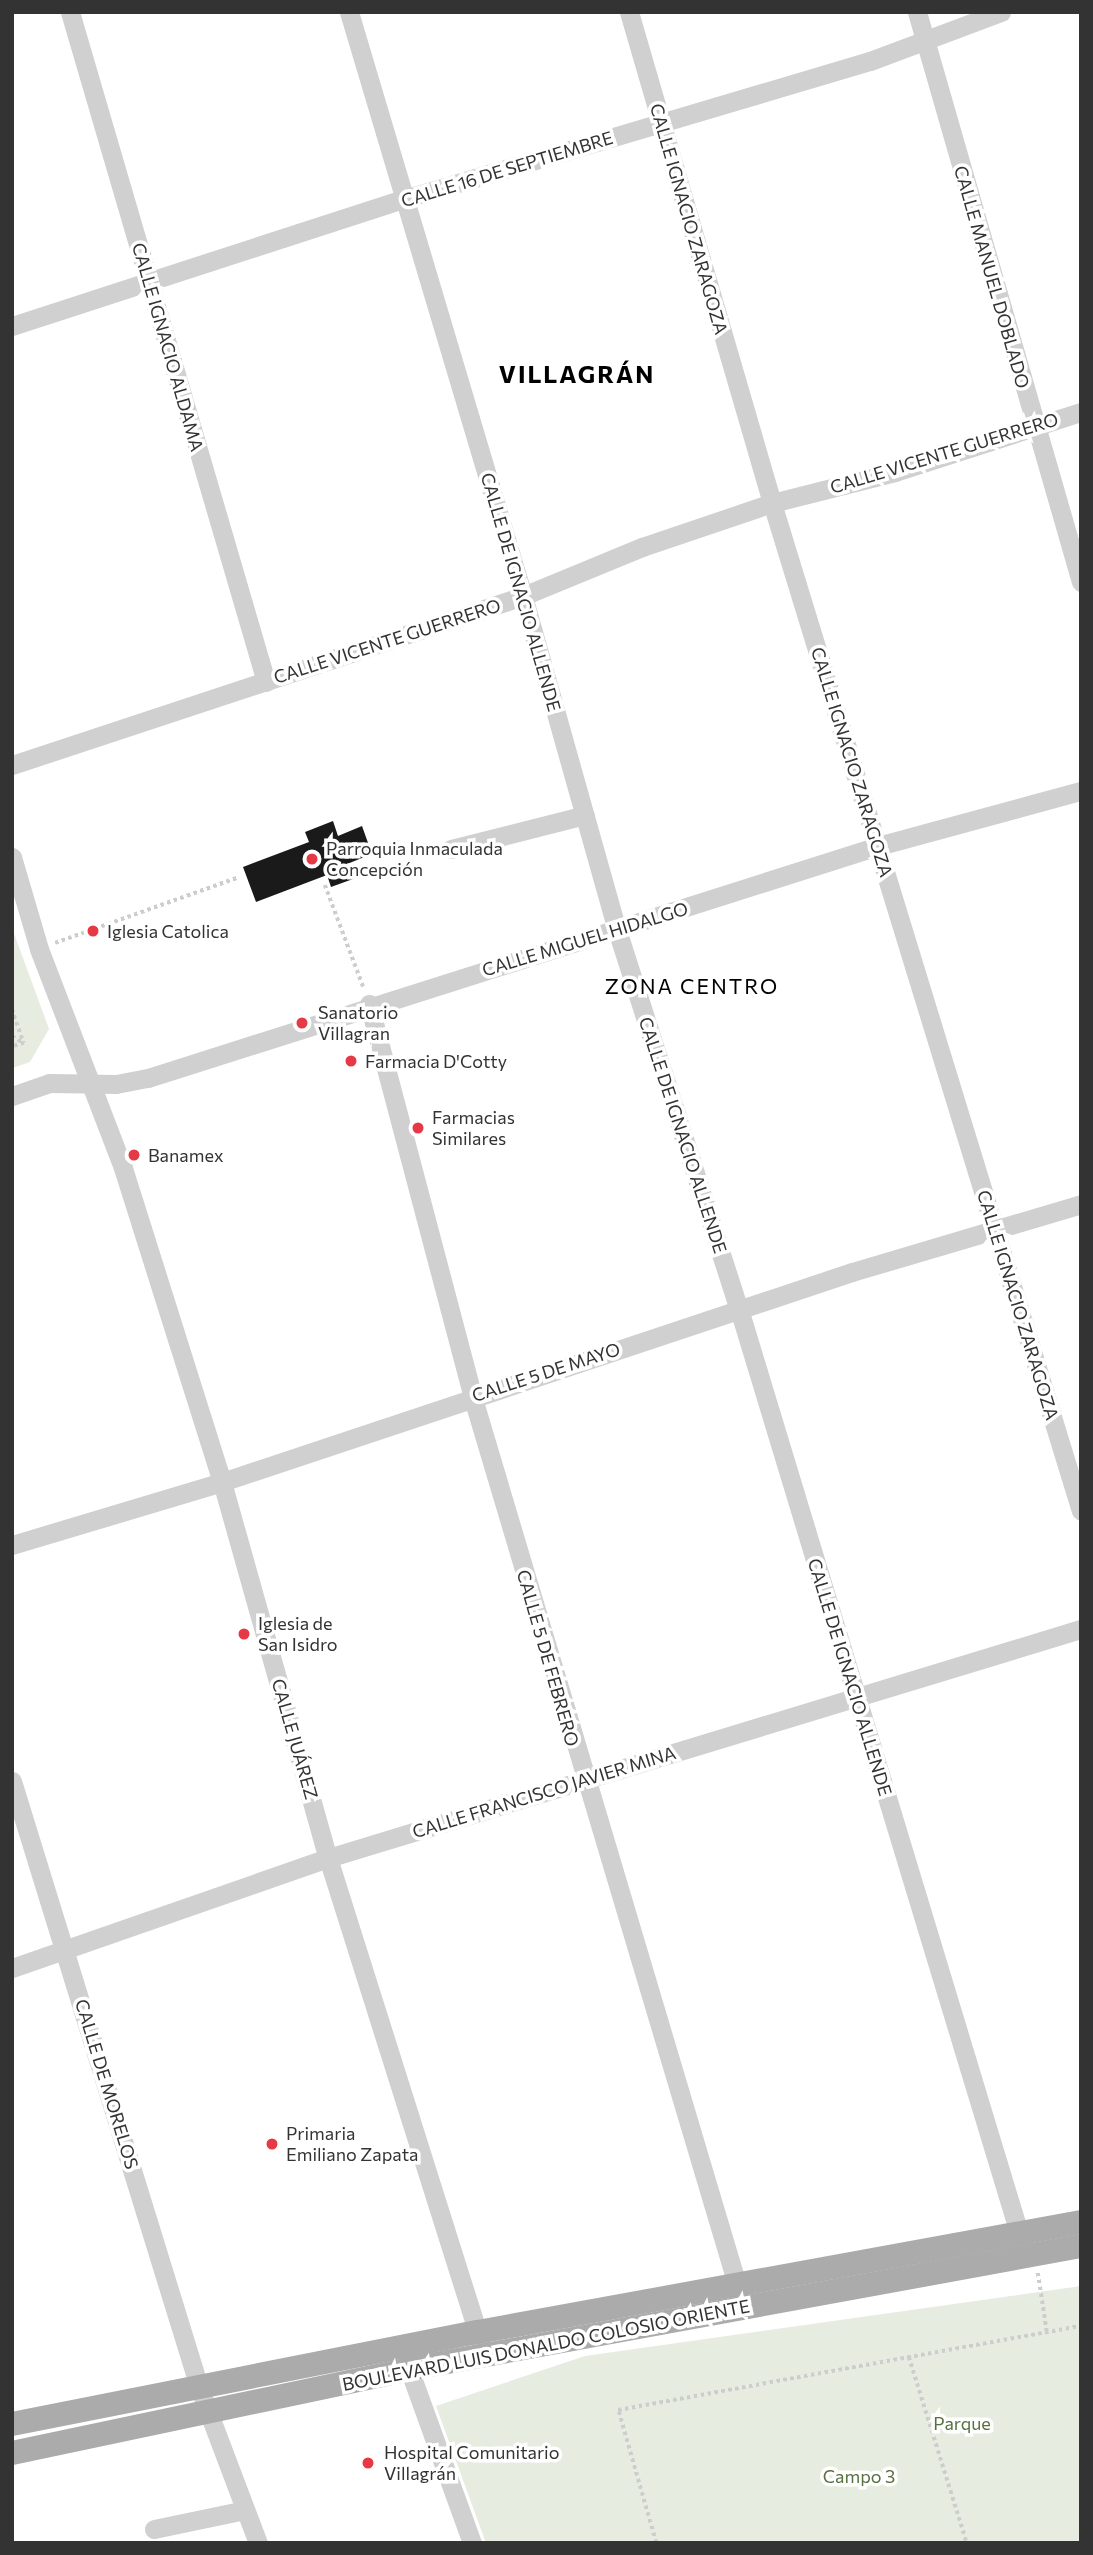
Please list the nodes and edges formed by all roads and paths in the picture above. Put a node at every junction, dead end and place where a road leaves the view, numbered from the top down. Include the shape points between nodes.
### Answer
1 (70, 12) edge
2 (349, 12) edge
3 (629, 12) edge
4 (917, 12) edge
5 (1001, 12) edge
6 (926, 40) junction
7 (661, 121) junction
8 (404, 199) junction
9 (149, 279) junction
10 (12, 326) edge
11 (1081, 412) edge
12 (1034, 427) junction
13 (772, 503) junction
14 (1081, 582) edge
15 (523, 596) junction
16 (266, 682) junction
17 (12, 765) edge
18 (1081, 791) edge
19 (585, 815) junction
20 (878, 846) junction
21 (451, 849) dead end
22 (12, 857) edge
23 (239, 877) dead end
24 (326, 885) dead end
25 (617, 930) junction
26 (40, 949) junction
27 (369, 1004) junction
28 (12, 1009) edge
29 (12, 1036) edge
30 (24, 1043) junction
31 (12, 1047) edge
32 (90, 1084) junction
33 (12, 1096) edge
34 (1081, 1204) edge
35 (995, 1228) junction
36 (739, 1309) junction
37 (472, 1395) junction
38 (222, 1482) junction
39 (1081, 1511) edge
40 (12, 1545) edge
41 (1081, 1629) edge
42 (857, 1695) junction
43 (12, 1781) edge
44 (584, 1782) junction
45 (328, 1858) junction
46 (67, 1950) junction
47 (12, 1968) edge
48 (1081, 2222) edge
49 (1081, 2246) edge
50 (1027, 2248) junction
51 (741, 2296) junction
52 (1081, 2326) edge
53 (1047, 2333) junction
54 (481, 2343) junction
55 (909, 2357) junction
56 (409, 2369) junction
57 (199, 2387) junction
58 (207, 2412) junction
59 (12, 2424) edge
60 (12, 2453) edge
61 (246, 2510) junction
62 (154, 2529) dead end
63 (258, 2543) edge
64 (472, 2543) edge
65 (656, 2543) edge
66 (967, 2543) edge

1 - 9 street, CALLE IGNACIO ALDAMA
2 - 8 street, CALLE DE IGNACIO ALLENDE
3 - 7 street, CALLE IGNACIO ZARAGOZA
4 - 6 street, CALLE MANUEL DOBLADO
5 - 6 street, CALLE 16 DE SEPTIEMBRE
6 - 7 street, CALLE 16 DE SEPTIEMBRE via 870,61
6 - 12 street, CALLE MANUEL DOBLADO
7 - 8 street, CALLE 16 DE SEPTIEMBRE
7 - 13 street, CALLE IGNACIO ZARAGOZA
8 - 9 street, CALLE 16 DE SEPTIEMBRE
8 - 15 street, CALLE DE IGNACIO ALLENDE
9 - 10 street, CALLE 16 DE SEPTIEMBRE
9 - 16 street, CALLE IGNACIO ALDAMA
11 - 12 street, CALLE VICENTE GUERRERO
12 - 13 street, CALLE VICENTE GUERRERO via 895,472
12 - 14 street, CALLE MANUEL DOBLADO
13 - 15 street, CALLE VICENTE GUERRERO via 642,547
13 - 20 street, CALLE IGNACIO ZARAGOZA
15 - 16 street, CALLE VICENTE GUERRERO
15 - 19 street, CALLE DE IGNACIO ALLENDE
16 - 17 street, CALLE VICENTE GUERRERO
18 - 20 street, CALLE MIGUEL HIDALGO
19 - 21 street
19 - 25 street, CALLE DE IGNACIO ALLENDE
20 - 25 street, CALLE MIGUEL HIDALGO
20 - 35 street, CALLE IGNACIO ZARAGOZA
22 - 26 street, CALLE JUÁREZ
23 - 26 path
24 - 27 path
25 - 27 street, CALLE MIGUEL HIDALGO
25 - 36 street, CALLE DE IGNACIO ALLENDE
26 - 32 street, CALLE JUÁREZ
27 - 32 street, CALLE MIGUEL HIDALGO via 148,1078
27 - 37 street, CALLE 5 DE FEBRERO
28 - 30 path
29 - 30 path
30 - 31 path
32 - 33 street, CALLE MIGUEL HIDALGO via 49,1083
32 - 38 street, CALLE JUÁREZ via 123,1168
34 - 35 street, CALLE 5 DE MAYO
35 - 36 street, CALLE 5 DE MAYO
35 - 39 street, CALLE IGNACIO ZARAGOZA
36 - 37 street, CALLE 5 DE MAYO
36 - 42 street, CALLE DE IGNACIO ALLENDE
37 - 38 street, CALLE 5 DE MAYO
37 - 44 street, CALLE 5 DE FEBRERO
38 - 40 street, CALLE 5 DE MAYO
38 - 45 street, CALLE JUÁREZ
41 - 42 street, CALLE FRANCISCO JAVIER MINA
42 - 44 street, CALLE FRANCISCO JAVIER MINA
42 - 50 street, CALLE DE IGNACIO ALLENDE
43 - 46 street, CALLE DE MORELOS
44 - 45 street, CALLE FRANCISCO JAVIER MINA
44 - 51 street, CALLE 5 DE FEBRERO
45 - 46 street, CALLE FRANCISCO JAVIER MINA
45 - 54 street, CALLE JUÁREZ
46 - 47 street, CALLE FRANCISCO JAVIER MINA
46 - 57 street, CALLE DE MORELOS
48 - 50 main road, BOULEVARD LUIS DONALDO COLOSIO ORIENTE
49 - 50 main road, BOULEVARD LUIS DONALDO COLOSIO ORIENTE
50 - 51 main road, BOULEVARD LUIS DONALDO COLOSIO ORIENTE
50 - 53 path
51 - 54 main road, BOULEVARD LUIS DONALDO COLOSIO ORIENTE
52 - 53 path
53 - 55 path
54 - 56 main road, BOULEVARD LUIS DONALDO COLOSIO ORIENTE
54 - 57 main road, BOULEVARD LUIS DONALDO COLOSIO ORIENTE
55 - 65 path via 618,2410
55 - 66 path
56 - 58 main road, BOULEVARD LUIS DONALDO COLOSIO ORIENTE
56 - 64 street
57 - 58 street, CALLE DE MORELOS
57 - 59 main road, BOULEVARD LUIS DONALDO COLOSIO ORIENTE
58 - 60 main road, BOULEVARD LUIS DONALDO COLOSIO ORIENTE
58 - 61 street, CALLE DE MORELOS
61 - 62 street
61 - 63 street, CALLE DE MORELOS

